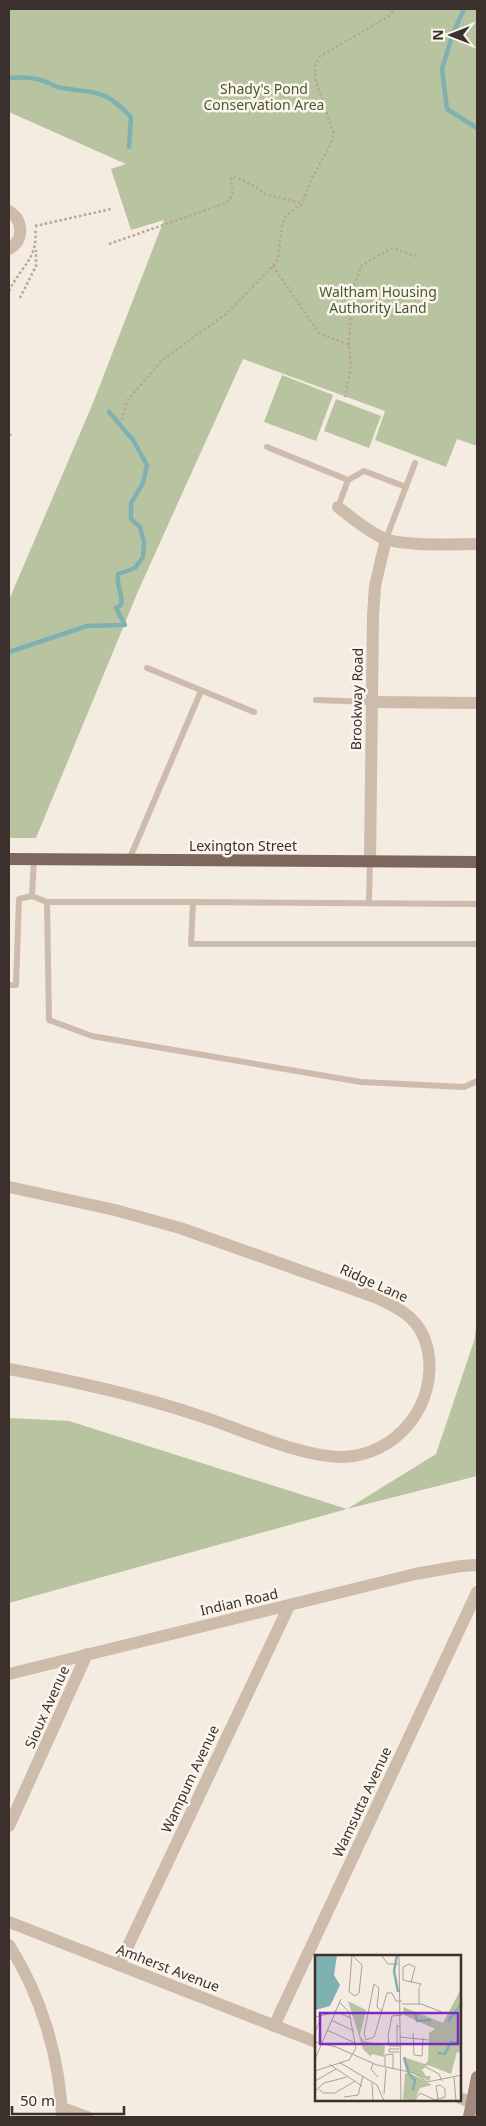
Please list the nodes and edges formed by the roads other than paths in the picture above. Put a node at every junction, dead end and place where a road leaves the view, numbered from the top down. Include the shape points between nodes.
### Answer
1 (9, 211) edge
2 (9, 249) edge
3 (266, 448) dead end
4 (415, 463) dead end
5 (348, 480) junction
6 (406, 487) junction
7 (338, 507) joint
8 (386, 539) junction
9 (477, 544) edge
10 (146, 668) dead end
11 (201, 690) junction
12 (316, 700) dead end
13 (372, 702) junction
14 (477, 703) edge
15 (254, 712) dead end
16 (9, 859) edge
17 (34, 859) junction
18 (128, 861) junction
19 (370, 861) junction
20 (477, 862) edge
21 (32, 896) junction
22 (46, 902) junction
23 (193, 902) junction
24 (369, 902) junction
25 (477, 904) edge
26 (477, 944) edge
27 (9, 984) edge
28 (477, 1081) edge
29 (9, 1187) edge
30 (9, 1369) edge
31 (477, 1565) edge
32 (477, 1592) edge
33 (288, 1606) junction
34 (87, 1654) junction
35 (9, 1674) edge
36 (9, 1826) edge
37 (9, 1922) edge
38 (9, 1945) edge
39 (120, 1965) junction
40 (274, 2026) junction
41 (315, 2042) edge
42 (477, 2076) edge
43 (461, 2098) edge
44 (475, 2104) edge
45 (62, 2112) edge
46 (87, 2117) edge
47 (469, 2117) edge

1 - 2 street via 18,218 21,231 16,244
3 - 5 lane
4 - 6 lane
5 - 6 lane via 364,471
5 - 7 lane
6 - 8 lane
7 - 8 street
8 - 9 street
8 - 13 street, Brookway Road via 374,600
10 - 11 lane
11 - 15 lane
11 - 18 lane
12 - 13 lane
13 - 14 street
13 - 19 street, Brookway Road
16 - 17 main road, Lexington Street
17 - 18 main road, Lexington Street
17 - 21 lane
18 - 19 main road, Lexington Street
19 - 20 main road, Lexington Street
19 - 24 lane
21 - 22 lane
21 - 27 lane via 19,899 16,985
22 - 23 lane
22 - 28 lane via 49,1020 92,1036 361,1082 464,1087
23 - 24 lane
23 - 26 lane via 191,944
24 - 25 lane
29 - 30 street, Ridge Lane via 180,1228 375,1297 412,1318 421,1331 430,1364 423,1398 402,1433 386,1446 366,1455 342,1457 320,1456 299,1450 140,1398
31 - 33 street, Indian Road via 436,1570
32 - 40 street, Wamsutta Avenue
33 - 34 street, Indian Road
33 - 39 street, Wampum Avenue
34 - 35 street, Indian Road
34 - 36 street, Sioux Avenue
37 - 39 street, Amherst Avenue
38 - 45 street via 31,1985 43,2017
39 - 40 street, Amherst Avenue
40 - 41 street, Amherst Avenue
42 - 44 street
43 - 44 street
44 - 47 street
45 - 46 street

